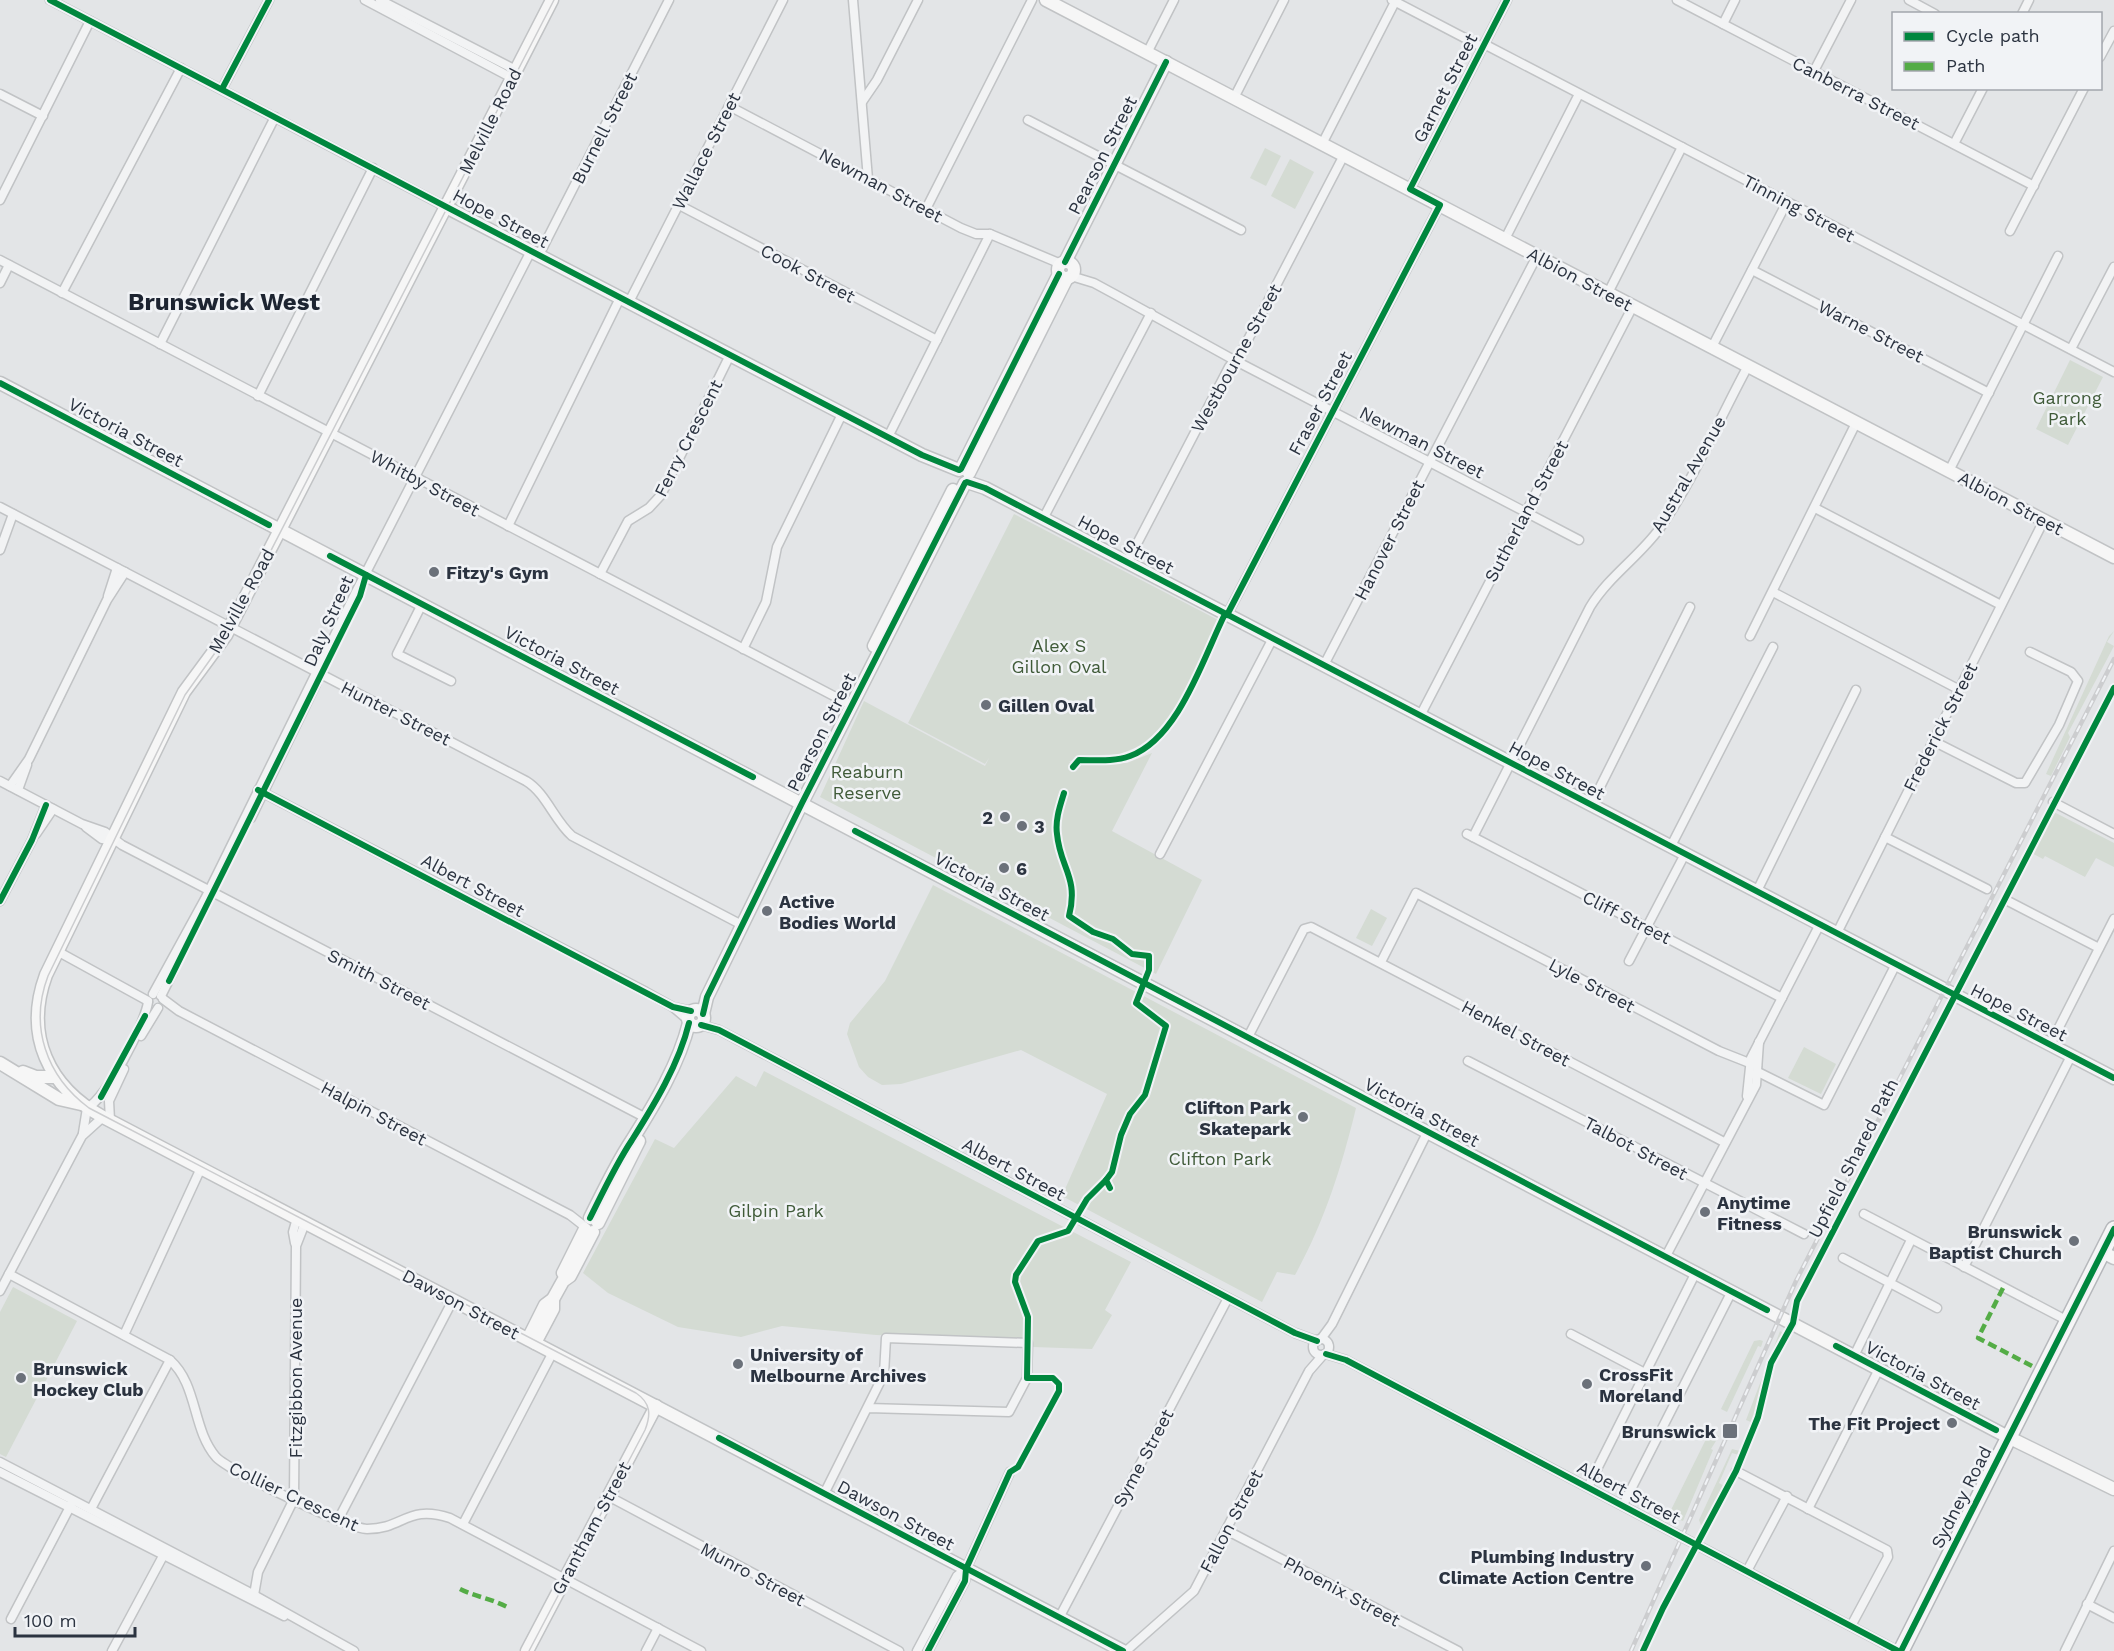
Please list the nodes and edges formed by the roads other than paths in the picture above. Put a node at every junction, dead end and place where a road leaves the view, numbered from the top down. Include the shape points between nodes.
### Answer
1 (51, 0) edge
2 (269, 0) edge
3 (366, 0) edge
4 (380, 0) edge
5 (552, 0) edge
6 (669, 0) edge
7 (783, 0) edge
8 (853, 0) edge
9 (918, 0) edge
10 (1032, 0) edge
11 (1046, 0) edge
12 (1174, 0) edge
13 (1284, 0) edge
14 (1507, 0) edge
15 (1677, 0) edge
16 (1735, 0) edge
17 (1851, 0) edge
18 (1909, 0) edge
19 (1394, 1) edge
20 (1931, 12) edge
21 (90, 21) junction
22 (1723, 24) junction
23 (432, 31) junction
24 (2114, 31) edge
25 (1483, 46) junction
26 (1147, 52) junction
27 (2102, 53) edge
28 (1169, 64) junction
29 (181, 68) junction
30 (1814, 71) junction
31 (514, 74) junction
32 (222, 90) junction
33 (1982, 90) edge
34 (2083, 90) edge
35 (0, 94) edge
36 (1579, 94) junction
37 (1234, 98) junction
38 (862, 103) junction
39 (729, 106) junction
40 (43, 117) junction
41 (274, 117) junction
42 (1028, 120) dead end
43 (1322, 144) junction
44 (1954, 144) junction
45 (1682, 147) junction
46 (1344, 155) junction
47 (1118, 166) junction
48 (373, 168) junction
49 (868, 179) junction
50 (2034, 186) junction
51 (1410, 189) junction
52 (0, 200) edge
53 (1787, 202) junction
54 (679, 205) junction
55 (1440, 205) junction
56 (446, 207) junction
57 (926, 209) junction
58 (1241, 230) dead end
59 (2010, 231) dead end
60 (990, 234) junction
61 (1504, 239) junction
62 (535, 253) junction
63 (2058, 255) dead end
64 (1537, 256) junction
65 (0, 260) edge
66 (9, 265) junction
67 (2114, 267) edge
68 (1066, 270) junction
69 (1752, 270) junction
70 (0, 283) edge
71 (62, 293) junction
72 (1608, 293) junction
73 (625, 300) junction
74 (1633, 306) junction
75 (1150, 313) junction
76 (2023, 324) junction
77 (937, 340) junction
78 (160, 344) junction
79 (1712, 347) junction
80 (2071, 349) junction
81 (730, 355) junction
82 (1234, 360) junction
83 (1748, 366) junction
84 (2114, 372) edge
85 (0, 383) edge
86 (1989, 393) junction
87 (258, 396) junction
88 (1333, 412) junction
89 (842, 414) junction
90 (1857, 423) junction
91 (331, 434) junction
92 (888, 437) junction
93 (1429, 463) junction
94 (1949, 471) junction
95 (963, 476) junction
96 (416, 478) junction
97 (0, 507) edge
98 (1815, 508) junction
99 (1526, 513) junction
100 (14, 514) junction
101 (1044, 517) junction
102 (2044, 520) junction
103 (508, 526) junction
104 (280, 531) junction
105 (1579, 540) dead end
106 (0, 550) edge
107 (2114, 557) edge
108 (1128, 561) junction
109 (121, 570) junction
110 (600, 574) junction
111 (366, 575) junction
112 (1773, 592) junction
113 (422, 604) junction
114 (2001, 605) junction
115 (1690, 607) dead end
116 (1227, 615) junction
117 (230, 627) junction
118 (1750, 636) dead end
119 (1273, 638) junction
120 (1773, 647) dead end
121 (743, 649) junction
122 (2030, 652) dead end
123 (1324, 665) junction
124 (319, 674) junction
125 (451, 681) dead end
126 (1958, 689) junction
127 (1856, 690) dead end
128 (851, 705) junction
129 (1420, 716) junction
130 (1933, 741) junction
131 (1511, 762) junction
132 (0, 781) edge
133 (14, 788) junction
134 (261, 791) junction
135 (2053, 802) dead end
136 (802, 803) junction
137 (1591, 805) junction
138 (50, 807) junction
139 (2114, 834) edge
140 (1470, 835) joint
141 (1885, 837) junction
142 (112, 840) junction
143 (1671, 846) junction
144 (1160, 854) dead end
145 (1685, 854) junction
146 (3, 887) edge
147 (1987, 889) dead end
148 (1756, 891) junction
149 (212, 892) junction
150 (2006, 900) dead end
151 (0, 901) edge
152 (2114, 919) edge
153 (1820, 924) junction
154 (742, 925) junction
155 (1647, 927) junction
156 (1836, 933) junction
157 (2100, 948) junction
158 (57, 951) junction
159 (1629, 960) dead end
160 (1381, 962) junction
161 (1896, 964) junction
162 (1782, 998) junction
163 (155, 1000) junction
164 (696, 1018) junction
165 (1248, 1037) junction
166 (2050, 1045) junction
167 (2071, 1056) junction
168 (1468, 1060) dead end
169 (0, 1063) edge
170 (1755, 1068) junction
171 (56, 1077) junction
172 (2114, 1077) edge
173 (84, 1106) junction
174 (106, 1119) junction
175 (644, 1122) junction
176 (1428, 1131) junction
177 (82, 1136) junction
178 (1724, 1142) junction
179 (201, 1168) junction
180 (1703, 1183) junction
181 (1864, 1214) dead end
182 (301, 1220) junction
183 (590, 1224) junction
184 (2114, 1229) edge
185 (1804, 1234) dead end
186 (1911, 1239) junction
187 (2108, 1255) edge
188 (1666, 1256) junction
189 (1843, 1258) dead end
190 (1964, 1267) junction
191 (1696, 1272) junction
192 (9, 1274) junction
193 (1890, 1283) junction
194 (0, 1291) edge
195 (1732, 1291) junction
196 (1228, 1298) junction
197 (453, 1300) junction
198 (1937, 1308) dead end
199 (2068, 1321) junction
200 (1571, 1334) dead end
201 (124, 1335) junction
202 (532, 1341) junction
203 (1321, 1347) junction
204 (553, 1352) junction
205 (1854, 1356) junction
206 (170, 1360) junction
207 (1879, 1369) junction
208 (1645, 1373) junction
209 (656, 1406) junction
210 (868, 1408) junction
211 (2008, 1437) junction
212 (0, 1462) edge
213 (1736, 1471) dead end
214 (0, 1472) edge
215 (1010, 1472) dead end
216 (1588, 1486) junction
217 (2114, 1490) edge
218 (824, 1494) junction
219 (608, 1496) junction
220 (1787, 1496) junction
221 (294, 1499) junction
222 (71, 1504) junction
223 (1623, 1505) junction
224 (91, 1509) junction
225 (1808, 1509) junction
226 (338, 1520) junction
227 (463, 1524) junction
228 (1226, 1530) junction
229 (2114, 1552) edge
230 (163, 1556) junction
231 (966, 1569) junction
232 (1747, 1571) junction
233 (258, 1572) junction
234 (565, 1578) junction
235 (245, 1590) junction
236 (254, 1595) junction
237 (2087, 1604) junction
238 (1059, 1618) junction
239 (2114, 1618) edge
240 (11, 1619) dead end
241 (293, 1619) junction
242 (1851, 1626) junction
243 (658, 1629) junction
244 (112, 1651) edge
245 (354, 1651) edge
246 (527, 1651) edge
247 (646, 1651) edge
248 (701, 1651) edge
249 (899, 1651) edge
250 (917, 1651) edge
251 (928, 1651) edge
252 (1124, 1651) edge
253 (1458, 1651) edge
254 (1899, 1651) edge
255 (2064, 1651) edge

1 - 21 street, Hope Street
2 - 32 street
3 - 23 street
4 - 23 street
5 - 31 street, Melville Road
6 - 62 street, Burnell Street
7 - 39 street, Wallace Street
8 - 38 street
9 - 38 street
10 - 57 street
11 - 26 street, Albion Street
12 - 26 street
13 - 37 street
14 - 25 street, Garnet Street
15 - 22 street, Canberra Street
16 - 22 street
17 - 30 street
18 - 20 street
19 - 25 street, Tinning Street
19 - 43 street
21 - 29 street, Hope Street
21 - 40 street
22 - 30 street, Canberra Street
23 - 31 street
24 - 27 street
25 - 36 street, Tinning Street
25 - 51 street, Garnet Street
26 - 28 street, Albion Street
28 - 37 street, Albion Street
28 - 47 street, Pearson Street
29 - 32 street, Hope Street
29 - 71 street
30 - 44 street, Canberra Street
31 - 56 street, Melville Road
32 - 41 street, Hope Street
33 - 44 street
34 - 50 street
35 - 40 street
36 - 45 street, Tinning Street
36 - 61 street
37 - 43 street, Albion Street
38 - 49 street
39 - 49 street, Newman Street
39 - 54 street, Wallace Street
40 - 52 street
41 - 48 street, Hope Street
41 - 78 street
42 - 47 street
43 - 46 street, Albion Street
44 - 50 street, Canberra Street
45 - 53 street, Tinning Street
45 - 72 street
46 - 51 street, Albion Street
46 - 82 street, Westbourne Street
47 - 58 street
47 - 68 street, Pearson Street
48 - 56 street, Hope Street
48 - 87 street
49 - 57 street, Newman Street
50 - 59 street
51 - 55 street, Albion Street
53 - 69 street
53 - 76 street, Tinning Street
54 - 73 street, Wallace Street
54 - 77 street, Cook Street
55 - 61 street, Albion Street
55 - 88 street, Fraser Street
56 - 62 street, Hope Street
56 - 91 street, Melville Road
57 - 60 street, Newman Street via 971,232
60 - 68 street, Newman Street
60 - 77 street
61 - 64 street, Albion Street
62 - 73 street, Hope Street
62 - 96 street, Burnell Street
63 - 76 street
64 - 72 street, Albion Street
64 - 93 street, Hanover Street
65 - 66 street, Whitby Street
66 - 70 street
66 - 71 street, Whitby Street
67 - 80 street
68 - 75 street, Newman Street
68 - 95 street, Pearson Street
69 - 79 street
69 - 86 street, Warne Street
71 - 78 street, Whitby Street
72 - 74 street, Albion Street
73 - 81 street, Hope Street
73 - 103 street, Wallace Street
74 - 79 street, Albion Street
74 - 99 street, Sutherland Street
75 - 82 street, Newman Street
75 - 101 street
76 - 80 street, Tinning Street
76 - 86 street
77 - 92 street
78 - 87 street, Whitby Street
79 - 83 street, Albion Street
80 - 84 street, Tinning Street
81 - 89 street, Hope Street
81 - 110 street, Ferry Crescent via 661,495 628,521
82 - 88 street, Newman Street
82 - 108 street, Westbourne Street
83 - 90 street, Albion Street
83 - 131 street, Austral Avenue via 1674,506 1648,543 1611,577 1590,607
85 - 104 street, Victoria Street
86 - 94 street
87 - 91 street, Whitby Street
88 - 93 street, Newman Street
88 - 116 street, Fraser Street
89 - 92 street, Hope Street
89 - 121 street via 777,547 766,602
90 - 94 street, Albion Street
90 - 98 street
91 - 96 street, Whitby Street
91 - 104 street, Melville Road
92 - 95 street, Hope Street
93 - 99 street, Newman Street
93 - 123 street, Hanover Street
94 - 102 street, Albion Street
95 - 101 street, Hope Street
95 - 128 street, Pearson Street via 884,626 856,684
96 - 103 street, Whitby Street
96 - 111 street, Daly Street
97 - 100 street, Hunter Street
98 - 112 street
98 - 114 street
99 - 105 street, Newman Street
99 - 129 street, Sutherland Street
100 - 106 street
100 - 109 street, Hunter Street
101 - 108 street, Hope Street
102 - 107 street, Albion Street
102 - 114 street, Frederick Street
103 - 110 street, Whitby Street
104 - 111 street, Victoria Street
104 - 117 street, Melville Road
108 - 116 street, Hope Street
109 - 117 street, Hunter Street
109 - 133 street
110 - 121 street, Whitby Street
111 - 113 street, Victoria Street
111 - 124 street, Daly Street
112 - 118 street
112 - 126 street
113 - 125 street via 397,654
113 - 136 street, Victoria Street
114 - 126 street, Frederick Street
115 - 137 street
116 - 119 street, Hope Street
117 - 124 street, Hunter Street
117 - 142 street, Melville Road via 184,692
119 - 123 street, Hope Street
119 - 144 street
120 - 143 street
121 - 128 street, Whitby Street
122 - 130 street via 2071,672 2078,681 2059,725 2025,783 2016,783
123 - 129 street, Hope Street
124 - 134 street, Daly Street
124 - 154 street, Hunter Street via 530,783 572,836
126 - 130 street, Frederick Street
127 - 148 street
128 - 136 street, Pearson Street
129 - 131 street, Hope Street
130 - 141 street, Frederick Street
131 - 137 street, Hope Street
131 - 140 street, Austral Avenue
132 - 133 street, Smith Street
133 - 138 street, Smith Street
134 - 149 street, Daly Street
134 - 164 street, Albert Street
135 - 139 street
136 - 154 street, Pearson Street
136 - 165 street, Victoria Street
137 - 143 street, Hope Street
138 - 142 street, Smith Street via 105,832
138 - 146 street
140 - 155 street, Cliff Street
141 - 147 street
141 - 156 street, Frederick Street
142 - 149 street, Smith Street
142 - 158 street, Melville Road
143 - 145 street, Hope Street
145 - 148 street, Hope Street
145 - 155 street
146 - 151 street
148 - 153 street, Hope Street
149 - 163 street, Daly Street
149 - 175 street, Smith Street
150 - 157 street
152 - 157 street
153 - 156 street, Hope Street
153 - 162 street
154 - 164 street, Pearson Street
155 - 159 street
155 - 162 street, Cliff Street
156 - 161 street, Hope Street
157 - 166 street
158 - 163 street, Halpin Street
158 - 171 street, Melville Road via 42,987 37,1020 43,1051
160 - 165 street, Henkel Street via 1307,927
160 - 170 street, Lyle Street via 1416,893
160 - 178 street, Henkel Street
161 - 166 street, Hope Street
161 - 170 street, Lyle Street via 1824,1105
162 - 170 street via 1759,1042
163 - 173 street, Daly Street via 109,1085 97,1102
163 - 174 street, Daly Street via 109,1101
163 - 183 street, Halpin Street
164 - 175 street, Pearson Street
164 - 196 street, Albert Street
165 - 176 street, Victoria Street
166 - 167 street, Hope Street
167 - 172 street, Hope Street
167 - 190 street
168 - 180 street, Talbot Street
169 - 171 street via 36,1077
169 - 173 street via 68,1103
170 - 178 street via 1747,1098
171 - 173 street, Melville Road
173 - 174 street
173 - 177 street
174 - 177 street
174 - 179 street, Dawson Street
175 - 183 street, Pearson Street via 631,1140
176 - 188 street, Victoria Street
176 - 203 street, Fallon Street
177 - 192 street
178 - 180 street
179 - 182 street, Dawson Street
179 - 201 street
180 - 185 street, Talbot Street
180 - 188 street
181 - 186 street
182 - 197 street, Dawson Street
182 - 221 street, Fitzgibbon Avenue via 296,1246
183 - 202 street, Pearson Street via 563,1272 553,1309
184 - 187 highway, Sydney Road
186 - 190 street
186 - 193 street
187 - 199 highway, Sydney Road
188 - 191 street, Victoria Street
189 - 193 street
190 - 199 street
191 - 195 street, Victoria Street
191 - 208 street
192 - 194 street
192 - 201 street, Collier Crescent
193 - 198 street
193 - 205 street
195 - 205 street, Victoria Street
195 - 223 street
196 - 203 street, Albert Street
196 - 238 street, Syme Street
197 - 202 street, Dawson Street
197 - 226 street
199 - 211 highway, Sydney Road
200 - 208 street
201 - 206 street, Collier Crescent
202 - 204 street, Dawson Street
203 - 216 street, Albert Street
203 - 228 street, Fallon Street
204 - 209 street, Dawson Street
204 - 227 street
205 - 207 street, Victoria Street
206 - 221 street, Collier Crescent via 186,1381 209,1447 217,1459
206 - 224 street
207 - 211 street, Victoria Street
207 - 225 street
208 - 216 street
209 - 218 street, Dawson Street
209 - 219 street, Grantham Street
210 - 210 street via 1009,1412 1027,1378 1028,1343 886,1338 884,1374
210 - 218 street
211 - 217 street, Victoria Street
211 - 254 highway, Sydney Road
212 - 222 street
213 - 220 street
214 - 222 street
215 - 231 street
216 - 223 street, Albert Street
218 - 231 street, Dawson Street
219 - 234 street, Grantham Street
219 - 249 street, Munro Street
220 - 225 street
220 - 232 street
221 - 226 street, Collier Crescent
221 - 233 street, Fitzgibbon Avenue
222 - 224 street
222 - 230 street
222 - 240 street
223 - 232 street, Albert Street
224 - 235 street
225 - 242 street via 1888,1553
226 - 227 street, Collier Crescent via 356,1527 375,1528 429,1512
227 - 234 street, Collier Crescent
228 - 252 street, Fallon Street via 1192,1595
228 - 253 street, Phoenix Street
229 - 237 street
230 - 241 street
230 - 244 street
231 - 238 street, Dawson Street
231 - 250 street via 957,1576
231 - 251 street via 965,1581
232 - 242 street, Albert Street
233 - 235 street, Fitzgibbon Avenue
233 - 236 street, Fitzgibbon Avenue
234 - 243 street, Collier Crescent
234 - 246 street, Grantham Street
235 - 236 street
236 - 241 street
237 - 239 street
237 - 255 street
238 - 252 street, Dawson Street
241 - 245 street
242 - 254 street, Albert Street
243 - 247 street
243 - 248 street, Collier Crescent

